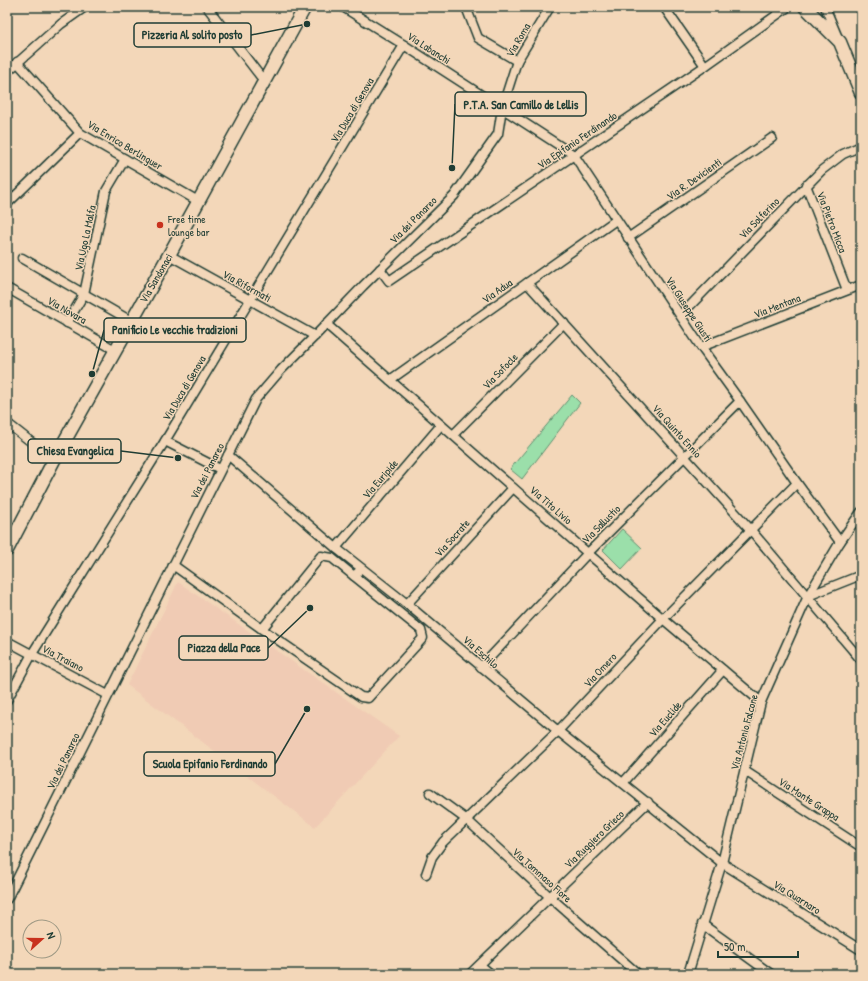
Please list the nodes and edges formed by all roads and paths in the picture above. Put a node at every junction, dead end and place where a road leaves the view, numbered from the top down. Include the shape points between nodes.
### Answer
1 (85, 7) edge
2 (207, 7) edge
3 (305, 7) edge
4 (343, 7) edge
5 (466, 7) edge
6 (550, 7) edge
7 (664, 7) edge
8 (788, 7) edge
9 (805, 7) edge
10 (825, 7) edge
11 (840, 42) junction
12 (404, 45) junction
13 (517, 61) junction
14 (17, 62) junction
15 (705, 66) junction
16 (7, 72) edge
17 (264, 80) junction
18 (861, 93) edge
19 (502, 108) junction
20 (80, 133) junction
21 (772, 138) dead end
22 (861, 146) edge
23 (574, 155) junction
24 (125, 159) junction
25 (806, 185) junction
26 (198, 201) junction
27 (7, 204) edge
28 (616, 220) junction
29 (628, 238) junction
30 (169, 255) junction
31 (22, 258) dead end
32 (380, 269) junction
33 (527, 283) junction
34 (861, 285) edge
35 (7, 288) edge
36 (847, 290) junction
37 (84, 294) junction
38 (250, 300) junction
39 (681, 315) junction
40 (131, 321) junction
41 (67, 323) junction
42 (564, 323) junction
43 (326, 324) junction
44 (315, 336) junction
45 (701, 347) junction
46 (115, 350) junction
47 (390, 380) junction
48 (740, 401) junction
49 (7, 423) edge
50 (441, 425) junction
51 (453, 435) junction
52 (165, 441) junction
53 (228, 455) junction
54 (685, 456) junction
55 (54, 460) junction
56 (220, 469) junction
57 (797, 483) junction
58 (513, 488) junction
59 (861, 512) edge
60 (750, 529) junction
61 (840, 542) junction
62 (336, 548) junction
63 (7, 550) edge
64 (588, 553) junction
65 (173, 565) junction
66 (362, 568) junction
67 (861, 575) edge
68 (354, 576) junction
69 (808, 596) junction
70 (407, 604) junction
71 (663, 619) junction
72 (262, 629) junction
73 (7, 641) edge
74 (32, 654) junction
75 (861, 660) edge
76 (481, 667) junction
77 (723, 670) junction
78 (108, 695) junction
79 (7, 700) edge
80 (761, 702) junction
81 (558, 731) junction
82 (744, 771) junction
83 (623, 783) junction
84 (430, 793) dead end
85 (648, 802) junction
86 (467, 820) junction
87 (861, 847) edge
88 (722, 863) junction
89 (426, 874) dead end
90 (550, 897) junction
91 (7, 898) edge
92 (702, 924) junction
93 (861, 950) edge
94 (480, 965) junction
95 (470, 974) edge
96 (491, 974) edge
97 (638, 974) edge
98 (688, 974) edge
99 (771, 974) edge

1 - 14 street
2 - 17 street
3 - 17 main road, Via Sandonaci
4 - 12 street, Via Labanchi
5 - 13 street via 478,38
6 - 13 street, Via Roma
7 - 15 street
8 - 15 street, Via Epifanio Ferdinando
9 - 11 main road
10 - 11 street
11 - 18 main road
12 - 19 street, Via Labanchi
12 - 38 street, Via Duca di Genova
13 - 19 street, Via Roma
14 - 16 street
14 - 20 street, Via Enrico Berlinguer
15 - 23 street, Via Epifanio Ferdinando
17 - 26 main road, Via Sandonaci
19 - 23 street, Via Giuseppe Giusti
19 - 32 street, Via dei Panareo via 498,134 454,196
20 - 24 street, Via Enrico Berlinguer
20 - 27 street
21 - 29 street, Via R. Devicienti
22 - 25 street, Via Solferino via 843,154
23 - 28 street, Via Giuseppe Giusti
23 - 32 street, Via Epifanio Ferdinando via 389,281
24 - 26 street, Via Enrico Berlinguer
24 - 37 street, Via Ugo La Malfa via 106,191
25 - 36 street, Via Pietro Micca
25 - 39 street, Via Solferino
26 - 30 main road, Via Sandonaci
28 - 29 street, Via Giuseppe Giusti
28 - 33 street, Via Adua
29 - 39 street, Via Giuseppe Giusti
30 - 38 street, Via Riformati
30 - 40 main road, Via Sandonaci
31 - 37 street
32 - 43 street, Via dei Panareo
33 - 42 street, Via Quinto Ennio
33 - 47 street, Via Adua
34 - 36 street, Via Mentana
35 - 41 street, Via Novara
36 - 45 street, Via Mentana
37 - 40 street
37 - 41 street, Via Ugo La Malfa
38 - 44 street, Via Riformati
38 - 52 street, Via Duca di Genova
39 - 45 street, Via Giuseppe Giusti
40 - 46 main road, Via Sandonaci
41 - 46 street, Via Novara
42 - 51 street, Via Sofocle
42 - 54 street, Via Quinto Ennio
43 - 44 street, Via dei Panareo
43 - 47 street, Via Tito Livio
44 - 53 street, Via dei Panareo via 256,399
45 - 48 street, Via Giuseppe Giusti
46 - 55 main road, Via Sandonaci
47 - 50 street, Via Tito Livio
48 - 54 street, Via Sallustio
48 - 57 street, Via Giuseppe Giusti
49 - 55 street
50 - 51 street, Via Tito Livio
50 - 62 street, Via Euripide
51 - 58 street, Via Tito Livio
52 - 56 street
52 - 74 street, Via Duca di Genova
53 - 56 street, Via dei Panareo
53 - 62 street, Via Eschilo
54 - 60 street, Via Quinto Ennio
54 - 64 street, Via Sallustio
55 - 63 main road, Via Sandonaci
56 - 65 street, Via dei Panareo
57 - 60 street, Via Omero
57 - 61 street, Via Giuseppe Giusti
58 - 64 street, Via Tito Livio
58 - 70 street, Via Socrate
59 - 61 street, Via Antonio Falcone
60 - 69 street, Via Quinto Ennio
60 - 71 street, Via Omero
61 - 69 street, Via Antonio Falcone
62 - 66 street, Via Eschilo
64 - 71 street, Via Tito Livio
64 - 76 street, Via Sallustio
65 - 72 street
65 - 78 street, Via dei Panareo
66 - 68 street
66 - 70 street, Via Eschilo
67 - 69 street
68 - 72 street via 332,558 321,556
68 - 72 street via 422,630 423,638 368,698 361,697
69 - 75 street, Via Quinto Ennio
69 - 80 street, Via Antonio Falcone
70 - 76 street, Via Eschilo
71 - 77 street, Via Tito Livio
71 - 81 street, Via Omero
73 - 74 street, Via Traiano
74 - 78 street, Via Traiano
74 - 79 street, Via Duca di Genova
76 - 81 street, Via Eschilo
77 - 80 street, Via Tito Livio
77 - 83 street, Via Euclide
78 - 91 street, Via dei Panareo
80 - 82 street, Via Antonio Falcone
81 - 83 street, Via Eschilo
81 - 86 street, Via Omero
82 - 87 street, Via Monte Grappa
82 - 88 street, Via Antonio Falcone
83 - 85 street, Via Eschilo
84 - 86 street, Via Tommaso Fiore
85 - 88 street, Via Eschilo
85 - 90 street, Via Ruggiero Grieco
86 - 89 street, Via Omero via 443,842 432,857
86 - 90 street, Via Tommaso Fiore
88 - 92 street, Via Antonio Falcone
88 - 93 street, Via Quarnaro
90 - 94 street, Via Ruggiero Grieco
90 - 97 street, Via Tommaso Fiore
92 - 98 street, Via Antonio Falcone
92 - 99 street
94 - 95 street, Via Ruggiero Grieco
94 - 96 street

